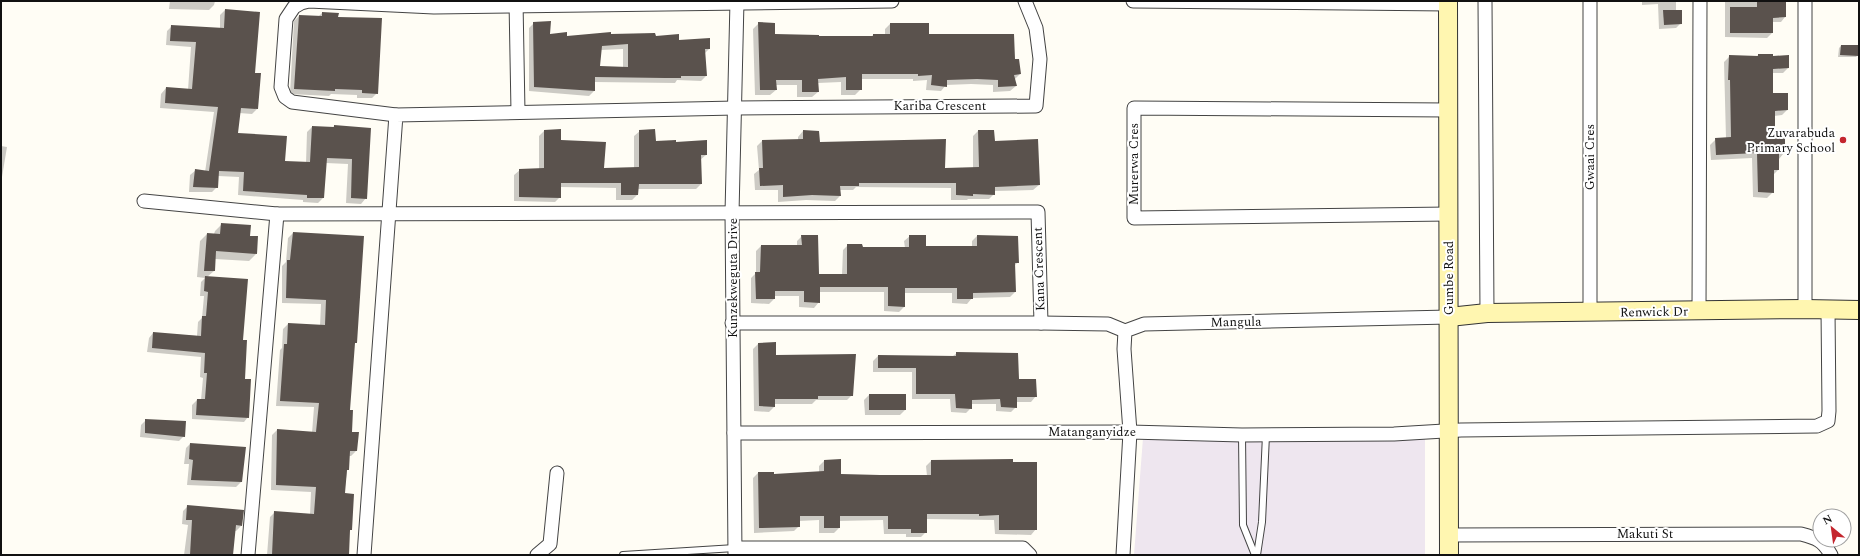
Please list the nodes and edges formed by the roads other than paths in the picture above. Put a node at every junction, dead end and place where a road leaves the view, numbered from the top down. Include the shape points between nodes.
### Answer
1 (892, 1) edge
2 (1025, 1) edge
3 (1133, 1) edge
4 (1485, 1) edge
5 (1590, 1) edge
6 (1700, 1) edge
7 (1805, 1) edge
8 (737, 2) edge
9 (1448, 2) edge
10 (516, 3) edge
11 (736, 108) junction
12 (1447, 110) junction
13 (518, 112) junction
14 (396, 116) junction
15 (144, 201) dead end
16 (732, 213) junction
17 (277, 214) junction
18 (1450, 214) junction
19 (389, 215) junction
20 (1805, 309) junction
21 (1828, 310) junction
22 (1859, 310) edge
23 (1699, 311) junction
24 (1590, 312) junction
25 (1487, 313) junction
26 (1449, 317) junction
27 (732, 323) junction
28 (1041, 323) junction
29 (1125, 331) junction
30 (1449, 431) junction
31 (1130, 432) junction
32 (734, 433) junction
33 (1266, 434) junction
34 (1242, 435) junction
35 (556, 473) dead end
36 (1449, 535) junction
37 (735, 551) edge
38 (248, 555) edge
39 (364, 555) edge
40 (537, 555) edge
41 (623, 555) edge
42 (1030, 555) edge
43 (1123, 555) edge
44 (1256, 555) edge
45 (1449, 555) edge
46 (1831, 555) edge

1 - 8 street
2 - 11 street, Kariba Crescent via 1036,28 1040,59 1036,106
3 - 9 street
4 - 25 street
5 - 24 street, Gwaai Cres
6 - 23 street
7 - 20 street
8 - 10 street
8 - 11 street, Kunzekweguta Drive
9 - 12 street, Gumbe Road
10 - 13 street
10 - 14 street via 434,7 309,1 294,7 286,19 281,87 285,97 292,102
11 - 13 street
11 - 16 street, Kunzekweguta Drive
12 - 18 street, Gumbe Road
12 - 18 street, Murerwa Cres via 1134,108 1134,218
13 - 14 street
14 - 19 street
15 - 17 street
16 - 19 street
16 - 27 street, Kunzekweguta Drive
16 - 28 street, Kana Crescent via 1038,212
17 - 19 street
17 - 38 street
18 - 26 street, Gumbe Road
19 - 39 street
20 - 21 street, Renwick Dr
20 - 23 street, Renwick Dr
21 - 22 street, Renwick Dr
21 - 30 street, Matanganyidze via 1829,411 1828,421 1817,426
23 - 24 street, Renwick Dr
24 - 25 street, Renwick Dr
25 - 26 street, Renwick Dr
26 - 29 street, Mangula via 1144,324
26 - 30 street, Gumbe Road
27 - 28 street, Kana Crescent
27 - 32 street, Kunzekweguta Drive
28 - 29 street via 1108,324
29 - 31 street
30 - 33 street, Matanganyidze via 1394,434
30 - 36 street, Gumbe Road
31 - 32 street, Matanganyidze
31 - 34 street, Matanganyidze
31 - 43 street
32 - 37 street, Kunzekweguta Drive
33 - 34 street, Matanganyidze
33 - 44 lane via 1262,522
34 - 44 lane via 1243,525
35 - 40 street via 550,544
36 - 45 street, Gumbe Road
36 - 46 street, Makuti St via 1801,534 1814,537 1824,544
37 - 41 lane
37 - 42 street via 1023,548

